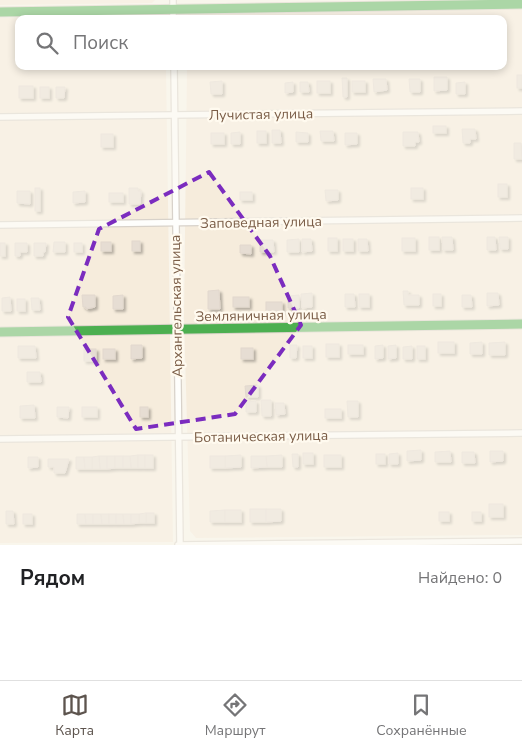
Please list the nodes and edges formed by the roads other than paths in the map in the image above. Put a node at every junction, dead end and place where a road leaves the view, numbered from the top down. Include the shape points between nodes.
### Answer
1 (173, 4) edge
2 (522, 4) edge
3 (0, 12) edge
4 (174, 70) edge
5 (522, 111) edge
6 (175, 115) junction
7 (0, 118) edge
8 (522, 218) edge
9 (176, 223) junction
10 (0, 225) edge
11 (522, 324) edge
12 (177, 330) junction
13 (0, 332) edge
14 (522, 433) edge
15 (177, 437) junction
16 (0, 439) edge
17 (522, 541) edge
18 (179, 545) edge

1 - 2 street
1 - 3 street
4 - 6 street, Архангельская улица
5 - 6 street, Лучистая улица
6 - 7 street, Лучистая улица
6 - 9 street, Архангельская улица
8 - 9 street, Заповедная улица
9 - 10 street, Заповедная улица
9 - 12 street, Архангельская улица
11 - 12 street, Земляничная улица
12 - 13 street, Земляничная улица
12 - 15 street, Архангельская улица
14 - 15 street, Ботаническая улица
15 - 16 street, Ботаническая улица
15 - 18 street, Архангельская улица
17 - 18 street

